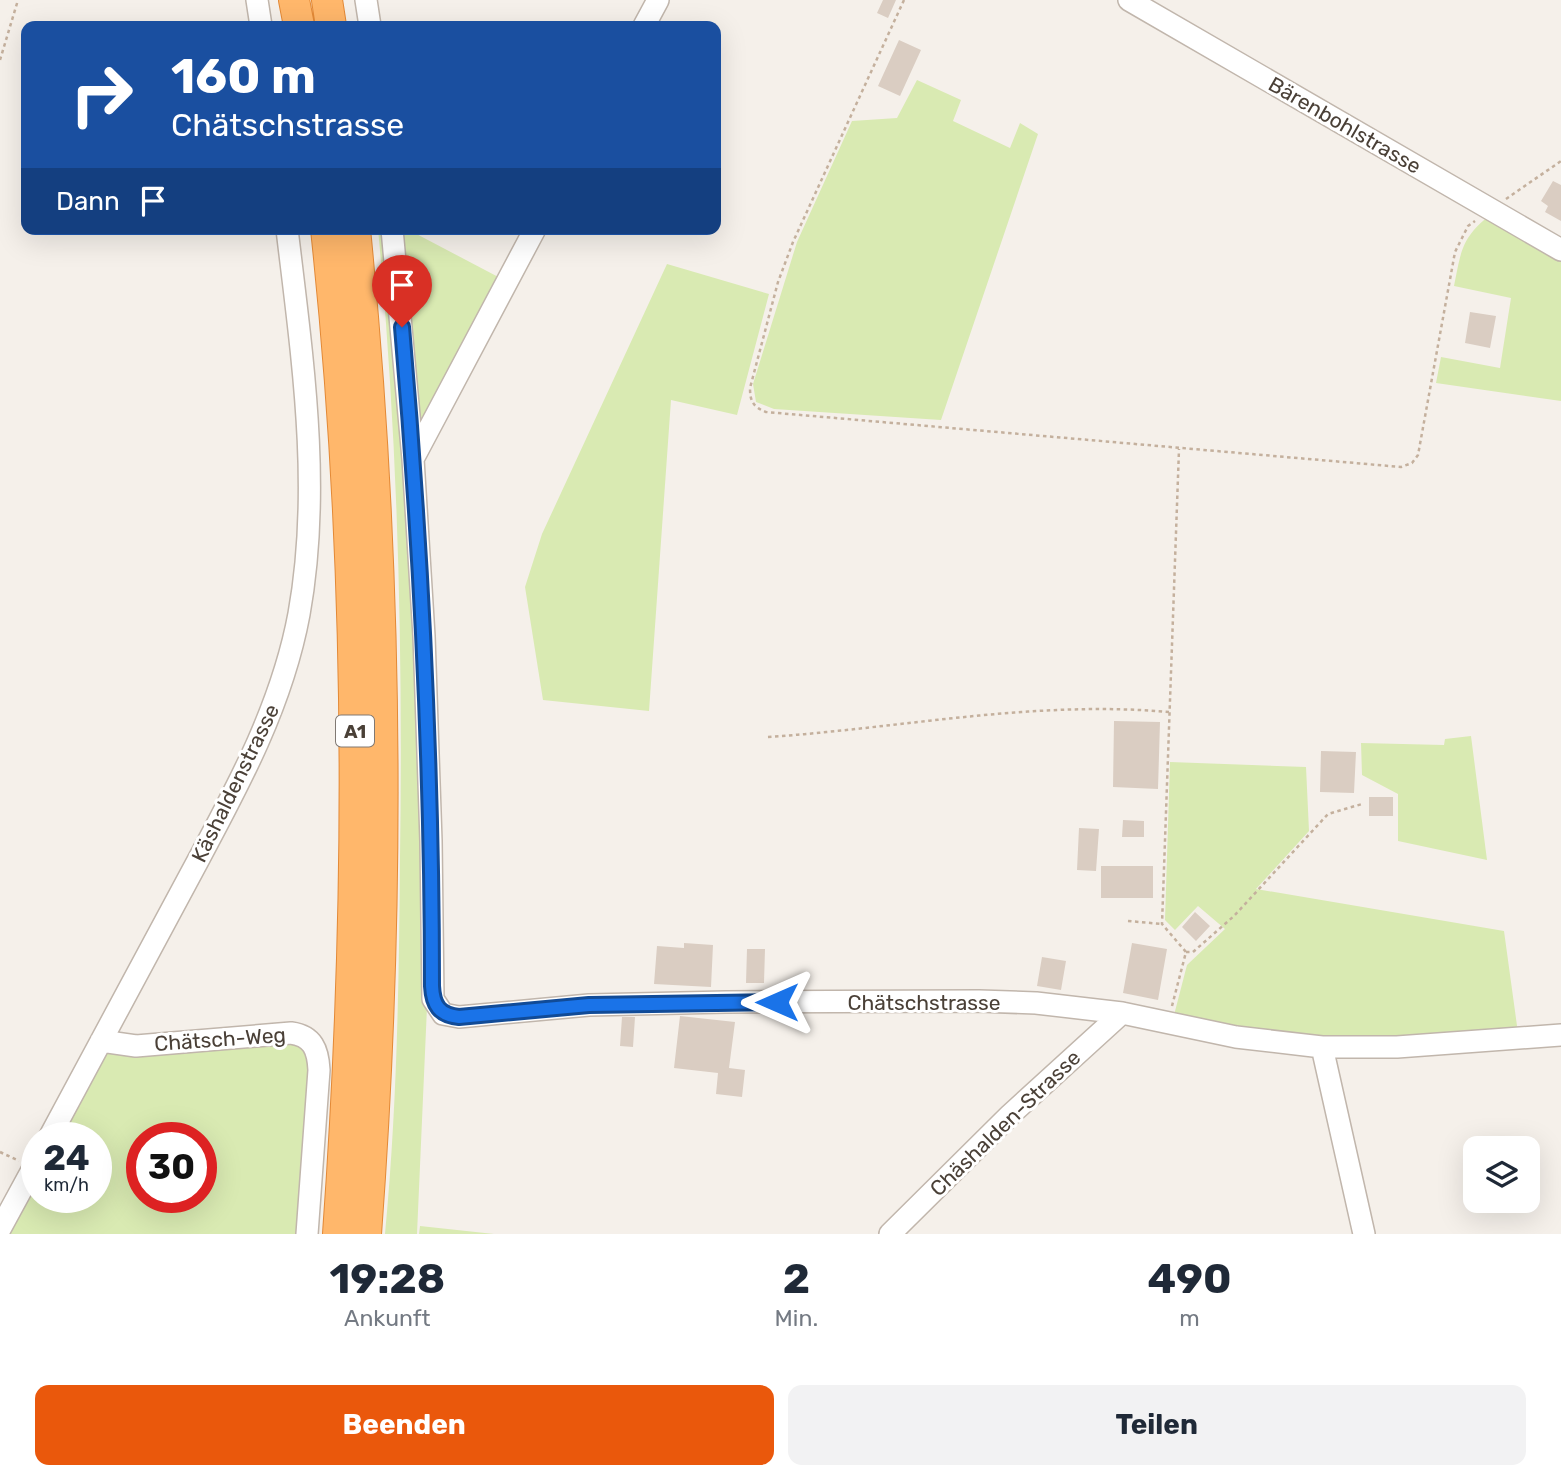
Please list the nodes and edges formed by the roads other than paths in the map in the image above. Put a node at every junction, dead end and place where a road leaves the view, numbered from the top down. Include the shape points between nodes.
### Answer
1 (257, 0) edge
2 (294, 0) edge
3 (327, 0) edge
4 (366, 0) edge
5 (658, 0) edge
6 (1129, 0) edge
7 (260, 21) edge
8 (298, 21) edge
9 (330, 21) edge
10 (369, 21) edge
11 (647, 21) edge
12 (288, 235) edge
13 (327, 235) edge
14 (355, 235) edge
15 (394, 235) edge
16 (532, 235) edge
17 (1561, 250) edge
18 (413, 458) junction
19 (1122, 1013) junction
20 (1561, 1035) edge
21 (101, 1041) junction
22 (1322, 1047) junction
23 (58, 1122) edge
24 (21, 1190) edge
25 (0, 1229) edge
26 (307, 1234) edge
27 (338, 1234) edge
28 (366, 1234) edge
29 (890, 1234) edge
30 (1364, 1234) edge

1 - 7 street
2 - 8 highway
3 - 9 highway
4 - 10 street
5 - 11 street
6 - 17 street, Bärenbohlstrasse
12 - 21 street, Käshaldenstrasse via 309,467 306,563 295,636 253,754
13 - 27 highway, A1 via 348,502 355,729 353,967
14 - 28 highway, A1 via 374,475 383,728 381,955
15 - 18 street, Chätschstrasse
16 - 18 street
18 - 19 street, Chätschstrasse via 428,708 433,999 443,1014 459,1017 603,1005 953,1001 1036,1003
19 - 22 street, Chätschstrasse via 1236,1037
19 - 29 street, Chäshalden-Strasse
20 - 22 street, Chätschstrasse via 1421,1046
21 - 23 street, Käshaldenstrasse
21 - 26 street, Chätsch-Weg via 136,1045 292,1033 309,1039 315,1046 319,1070
22 - 30 street
24 - 25 street

